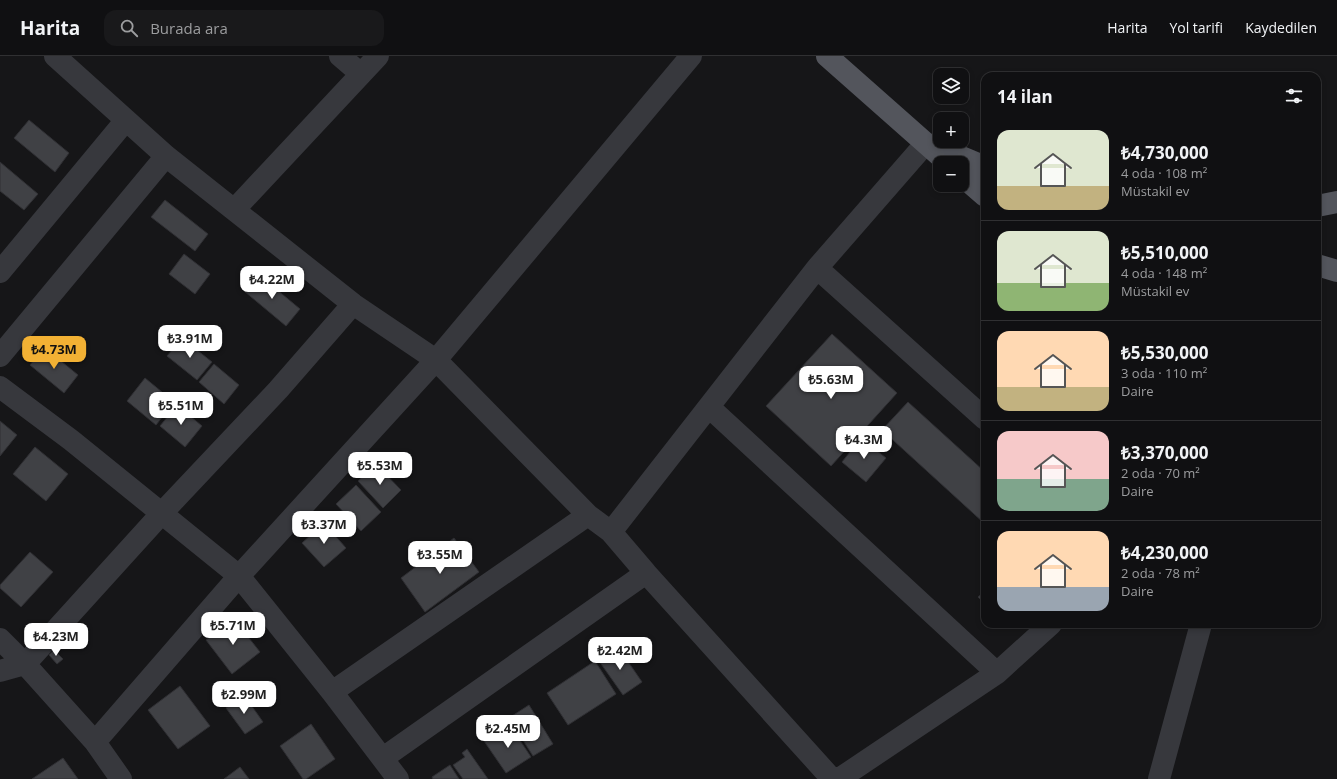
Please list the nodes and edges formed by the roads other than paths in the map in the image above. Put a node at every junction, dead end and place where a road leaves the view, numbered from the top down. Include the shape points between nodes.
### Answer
1 (55, 56) edge
2 (340, 56) edge
3 (378, 56) edge
4 (690, 56) edge
5 (827, 56) edge
6 (361, 74) junction
7 (126, 120) junction
8 (926, 143) junction
9 (166, 156) junction
10 (940, 156) edge
11 (981, 165) edge
12 (969, 182) edge
13 (981, 193) edge
14 (1337, 202) edge
15 (1321, 205) edge
16 (234, 210) junction
17 (1321, 266) edge
18 (817, 268) junction
19 (1337, 271) edge
20 (0, 272) edge
21 (353, 304) junction
22 (0, 356) edge
23 (436, 360) junction
24 (0, 387) edge
25 (709, 407) junction
26 (981, 415) edge
27 (161, 514) junction
28 (588, 515) junction
29 (612, 532) junction
30 (646, 573) junction
31 (239, 576) junction
32 (1047, 628) edge
33 (1200, 628) edge
34 (0, 639) edge
35 (25, 664) junction
36 (0, 671) edge
37 (997, 673) junction
38 (332, 692) junction
39 (95, 742) junction
40 (383, 758) junction
41 (121, 779) edge
42 (398, 779) edge
43 (832, 779) edge
44 (839, 779) edge
45 (1159, 779) edge

1 - 7 street
2 - 6 street
3 - 6 street
4 - 23 street
5 - 8 main road
6 - 16 street
7 - 9 street
7 - 20 street
8 - 10 main road
8 - 11 main road
8 - 18 street
9 - 16 street
9 - 22 street
12 - 13 main road
14 - 15 main road
16 - 21 street
17 - 19 main road
18 - 25 street
18 - 26 street
21 - 23 street
21 - 27 street via 278,390
23 - 28 street
23 - 31 street
24 - 27 street via 71,440
25 - 29 street
25 - 37 street
27 - 31 street
27 - 35 street
28 - 29 street
28 - 38 street
29 - 30 street
30 - 40 street
30 - 43 street
31 - 38 street
31 - 39 street
32 - 37 street
33 - 45 street
34 - 35 street
35 - 36 street
35 - 39 street
37 - 44 street
38 - 40 street
39 - 41 street
40 - 42 street

